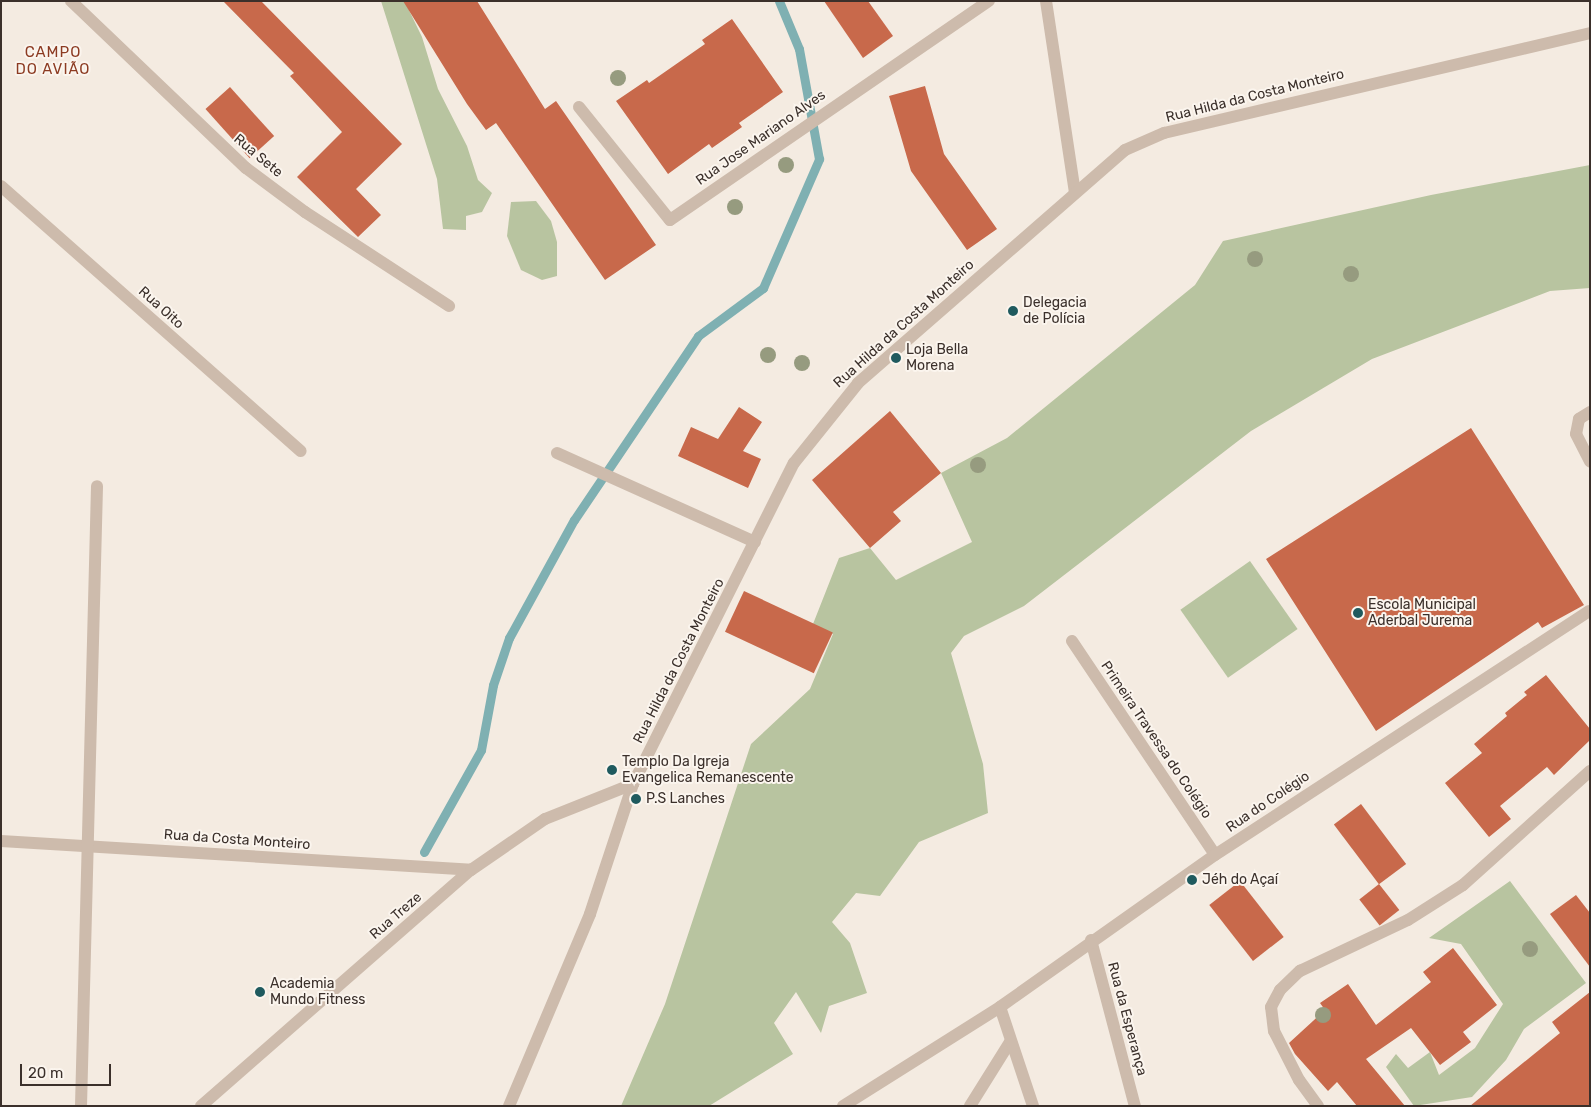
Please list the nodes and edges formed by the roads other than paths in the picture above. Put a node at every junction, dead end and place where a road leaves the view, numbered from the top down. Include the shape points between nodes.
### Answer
1 (71, 1) edge
2 (989, 1) edge
3 (1046, 1) edge
4 (1590, 33) edge
5 (579, 107) dead end
6 (1, 186) edge
7 (1076, 193) junction
8 (449, 306) dead end
9 (1590, 412) edge
10 (301, 451) dead end
11 (557, 453) dead end
12 (1590, 462) edge
13 (97, 486) dead end
14 (755, 542) junction
15 (1590, 612) edge
16 (1072, 641) dead end
17 (1590, 771) edge
18 (633, 784) junction
19 (1, 841) edge
20 (88, 846) junction
21 (1215, 855) junction
22 (471, 870) junction
23 (1091, 940) junction
24 (1000, 1007) junction
25 (1010, 1042) junction
26 (80, 1106) edge
27 (200, 1106) edge
28 (509, 1106) edge
29 (843, 1106) edge
30 (970, 1106) edge
31 (1032, 1106) edge
32 (1135, 1106) edge
33 (1318, 1106) edge

1 - 8 street, Rua Sete via 246,168 305,212
2 - 5 street, Rua Jose Mariano Alves via 670,220
3 - 7 street
4 - 7 street, Rua Hilda da Costa Monteiro via 1164,133 1125,150
6 - 10 street, Rua Oito
7 - 14 street, Rua Hilda da Costa Monteiro via 858,383 809,440
9 - 12 street via 1580,420 1576,434
11 - 14 street
13 - 20 street
14 - 18 street, Rua Hilda da Costa Monteiro
15 - 21 street, Rua do Colégio
16 - 21 street, Primeira Travessa do Colégio
17 - 33 street via 1463,885 1408,920 1300,971 1280,990 1272,1006 1274,1031 1299,1080
18 - 22 street, Rua Treze via 545,819
18 - 28 street, Rua Hilda da Costa Monteiro via 590,914
19 - 20 street, Rua da Costa Monteiro
20 - 22 street, Rua da Costa Monteiro
20 - 26 street
21 - 23 street, Rua do Colégio
22 - 27 street, Rua Treze
23 - 24 street, Rua do Colégio
23 - 32 street, Rua da Esperança
24 - 25 street
24 - 29 street, Rua do Colégio
25 - 30 street
25 - 31 street

